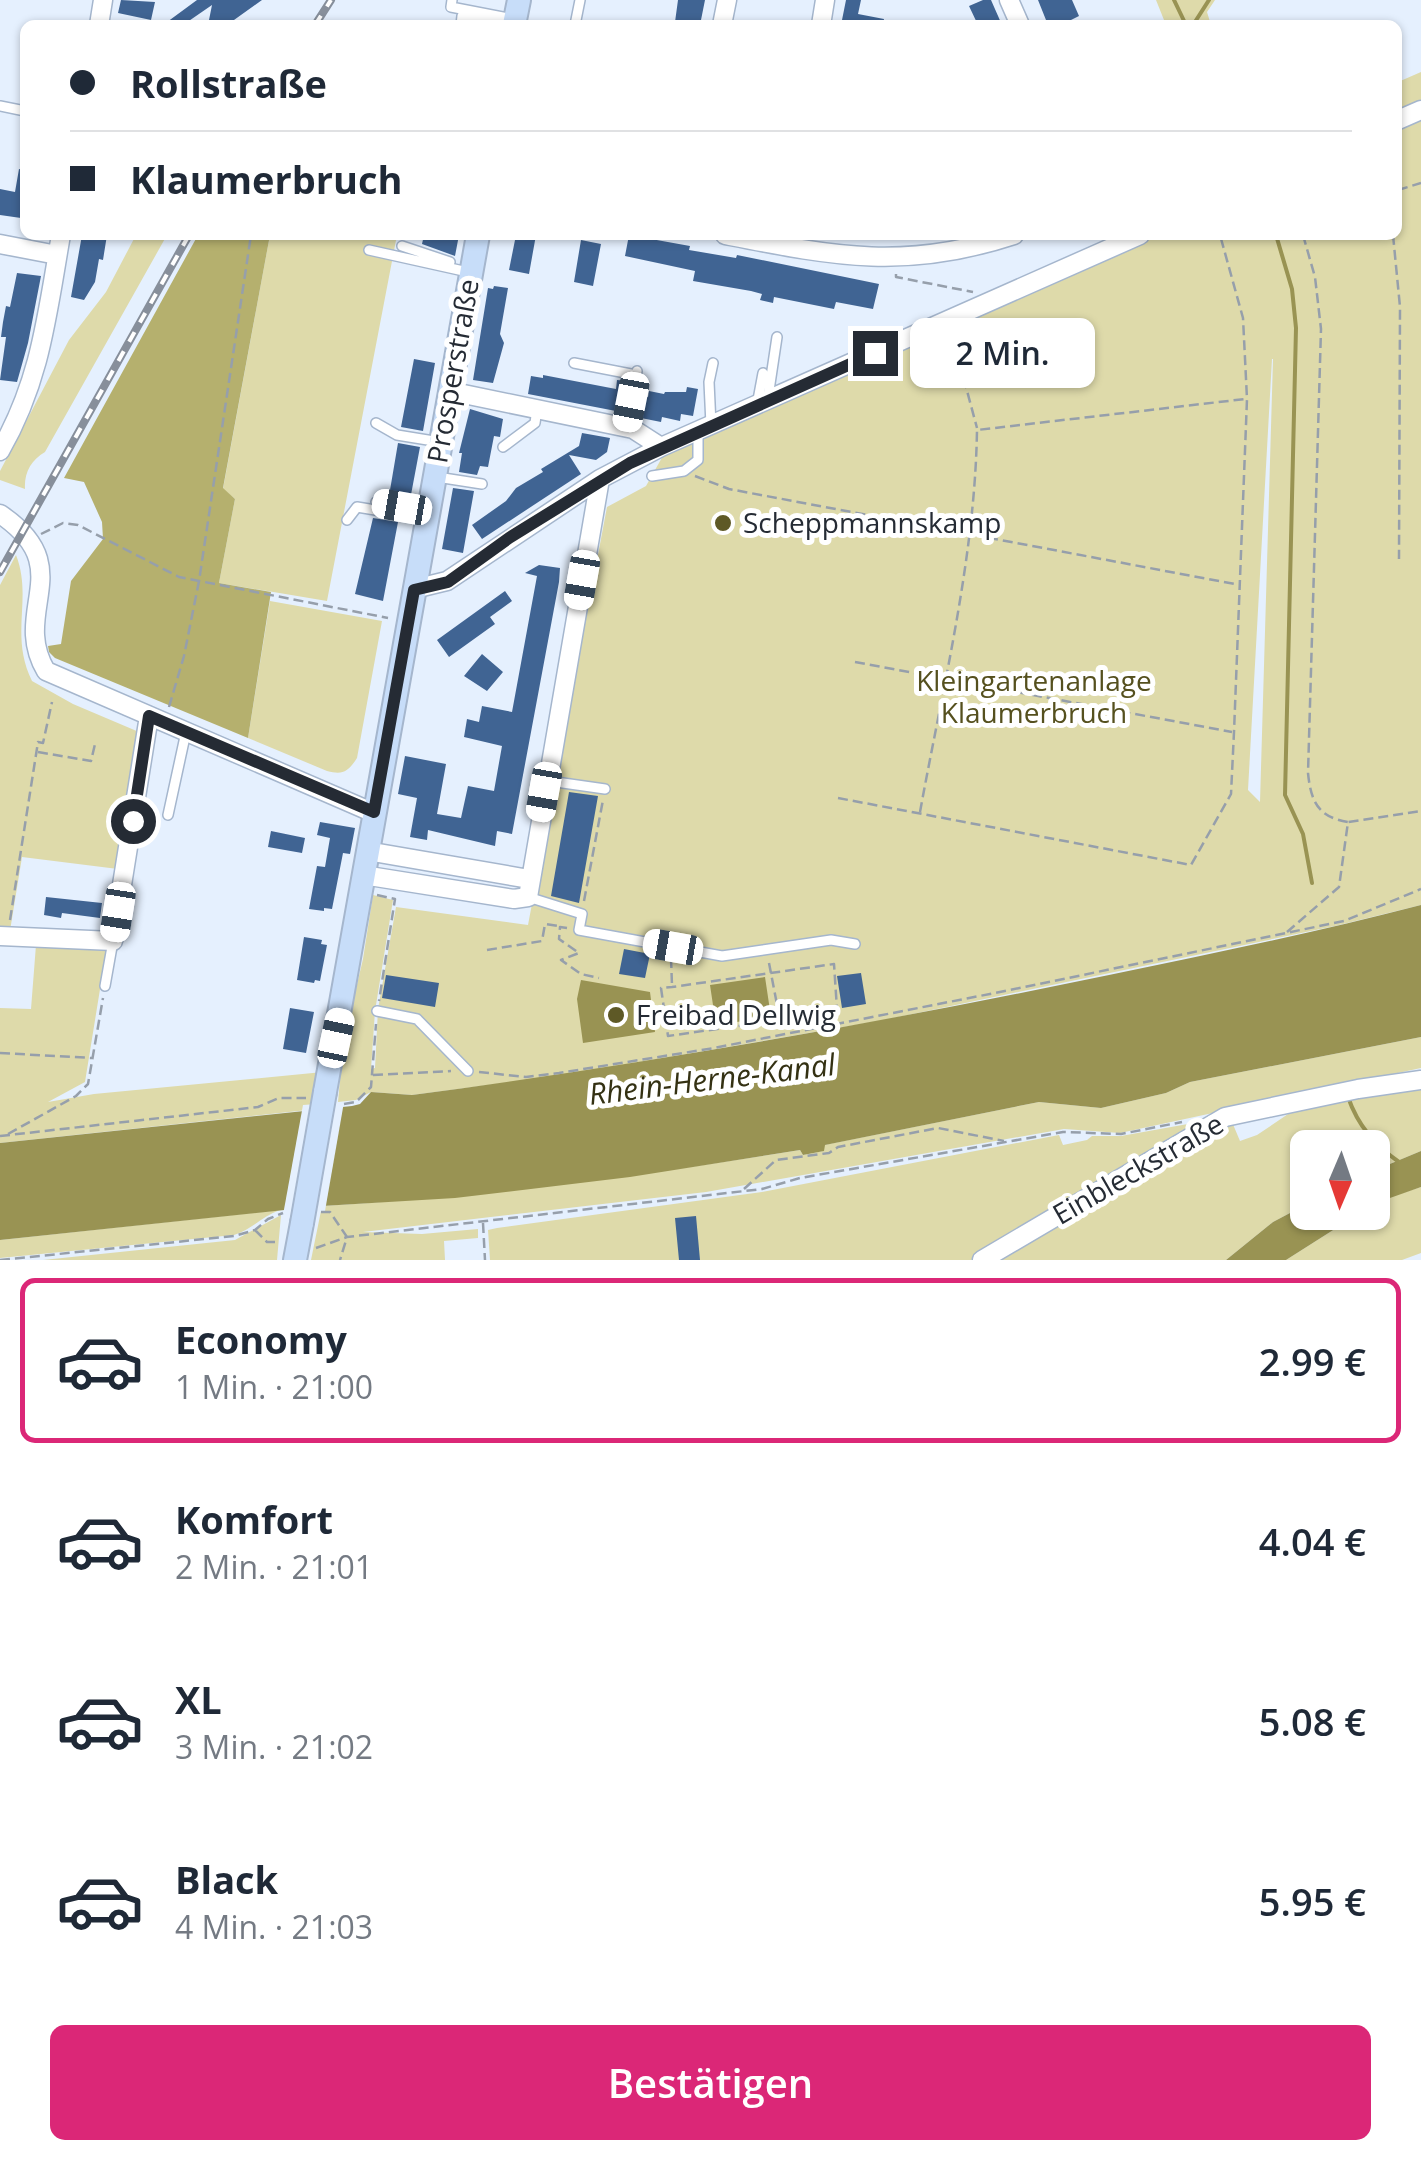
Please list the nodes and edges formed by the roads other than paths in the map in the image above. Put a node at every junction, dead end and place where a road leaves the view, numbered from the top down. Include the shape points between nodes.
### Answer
1 (452, 0) edge
2 (514, 17) edge
3 (462, 20) edge
4 (60, 240) edge
5 (477, 240) edge
6 (999, 240) edge
7 (1114, 240) edge
8 (786, 241) edge
9 (0, 244) edge
10 (402, 246) dead end
11 (369, 250) dead end
12 (57, 255) junction
13 (471, 270) junction
14 (777, 337) dead end
15 (574, 363) dead end
16 (713, 363) dead end
17 (763, 373) dead end
18 (449, 391) junction
19 (762, 402) junction
20 (538, 409) junction
21 (376, 423) dead end
22 (626, 428) junction
23 (704, 428) junction
24 (440, 442) junction
25 (503, 447) dead end
26 (660, 447) junction
27 (0, 450) edge
28 (434, 476) junction
29 (652, 476) dead end
30 (600, 480) junction
31 (482, 484) dead end
32 (376, 502) dead end
33 (0, 514) edge
34 (427, 515) junction
35 (347, 520) dead end
36 (414, 590) junction
37 (156, 719) junction
38 (186, 732) junction
39 (546, 780) junction
40 (604, 789) road end
41 (374, 812) junction
42 (168, 815) dead end
43 (364, 872) junction
44 (528, 888) junction
45 (4, 936) edge
46 (113, 941) junction
47 (854, 944) dead end
48 (106, 986) road end
49 (377, 1011) road end
50 (468, 1070) road end
51 (1421, 1080) edge
52 (287, 1251) edge
53 (982, 1260) edge

1 - 2 lane via 452,7
2 - 3 lane
4 - 12 street
5 - 13 main road, Prosperstraße
6 - 8 street via 972,249 864,259
7 - 19 street
9 - 12 street
10 - 13 lane
11 - 13 lane
12 - 27 street via 36,373
13 - 18 main road, Prosperstraße
14 - 19 lane
15 - 22 lane via 637,373
16 - 23 lane
17 - 19 lane
18 - 20 street
18 - 24 main road, Prosperstraße
19 - 23 street
20 - 22 street
20 - 25 lane via 535,423
21 - 24 lane via 398,435
22 - 26 street
23 - 26 street
23 - 29 lane via 698,460 684,471
24 - 28 main road, Prosperstraße
26 - 30 street
28 - 31 lane
28 - 34 main road, Prosperstraße
30 - 36 street via 448,582
30 - 39 street
32 - 34 lane
33 - 37 street via 32,542 40,565 35,643 46,671
34 - 35 lane via 357,507
34 - 36 main road, Prosperstraße
36 - 41 main road, Prosperstraße
37 - 38 street
37 - 46 street
38 - 41 street
38 - 42 lane
39 - 40 lane
39 - 44 street
41 - 43 main road, Prosperstraße
43 - 44 street
43 - 52 main road, Prosperstraße, bridge via 304,1216
44 - 47 lane via 582,914 579,930 722,956 831,940
45 - 46 street
46 - 48 lane
49 - 50 lane via 417,1019
51 - 53 street, Einbleckstraße via 1225,1116

